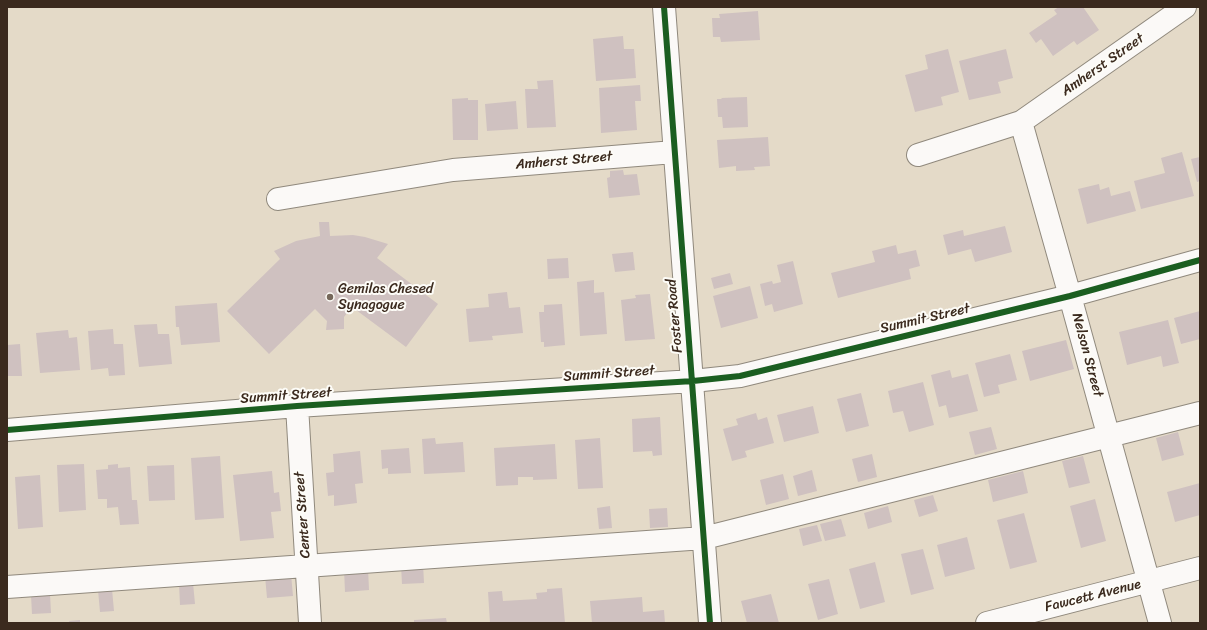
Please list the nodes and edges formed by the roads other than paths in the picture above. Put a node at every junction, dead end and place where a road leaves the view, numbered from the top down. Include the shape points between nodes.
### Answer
1 (664, 7) edge
2 (1185, 7) edge
3 (1021, 122) junction
4 (674, 152) junction
5 (918, 155) dead end
6 (278, 199) dead end
7 (1200, 260) edge
8 (1070, 296) junction
9 (692, 381) junction
10 (296, 406) junction
11 (1200, 413) edge
12 (7, 430) edge
13 (1109, 436) junction
14 (704, 538) junction
15 (307, 565) junction
16 (1200, 568) edge
17 (1149, 581) junction
18 (7, 587) edge
19 (310, 623) edge
20 (710, 623) edge
21 (987, 623) edge
22 (1160, 623) edge

1 - 4 street, Foster Road
2 - 3 street, Amherst Street
3 - 5 street
3 - 8 street, Nelson Street
4 - 6 street, Amherst Street via 453,170
4 - 9 street, Foster Road
7 - 8 street, Summit Street
8 - 9 street, Summit Street via 740,376
8 - 13 street, Nelson Street
9 - 10 street, Summit Street
9 - 14 street, Foster Road
10 - 12 street, Summit Street
10 - 15 street, Center Street
11 - 13 street
13 - 14 street
13 - 17 street, Nelson Street
14 - 15 street
14 - 20 street, Foster Road
15 - 18 street
15 - 19 street, Center Street
16 - 17 street, Fawcett Avenue
17 - 21 street, Fawcett Avenue
17 - 22 street, Nelson Street

